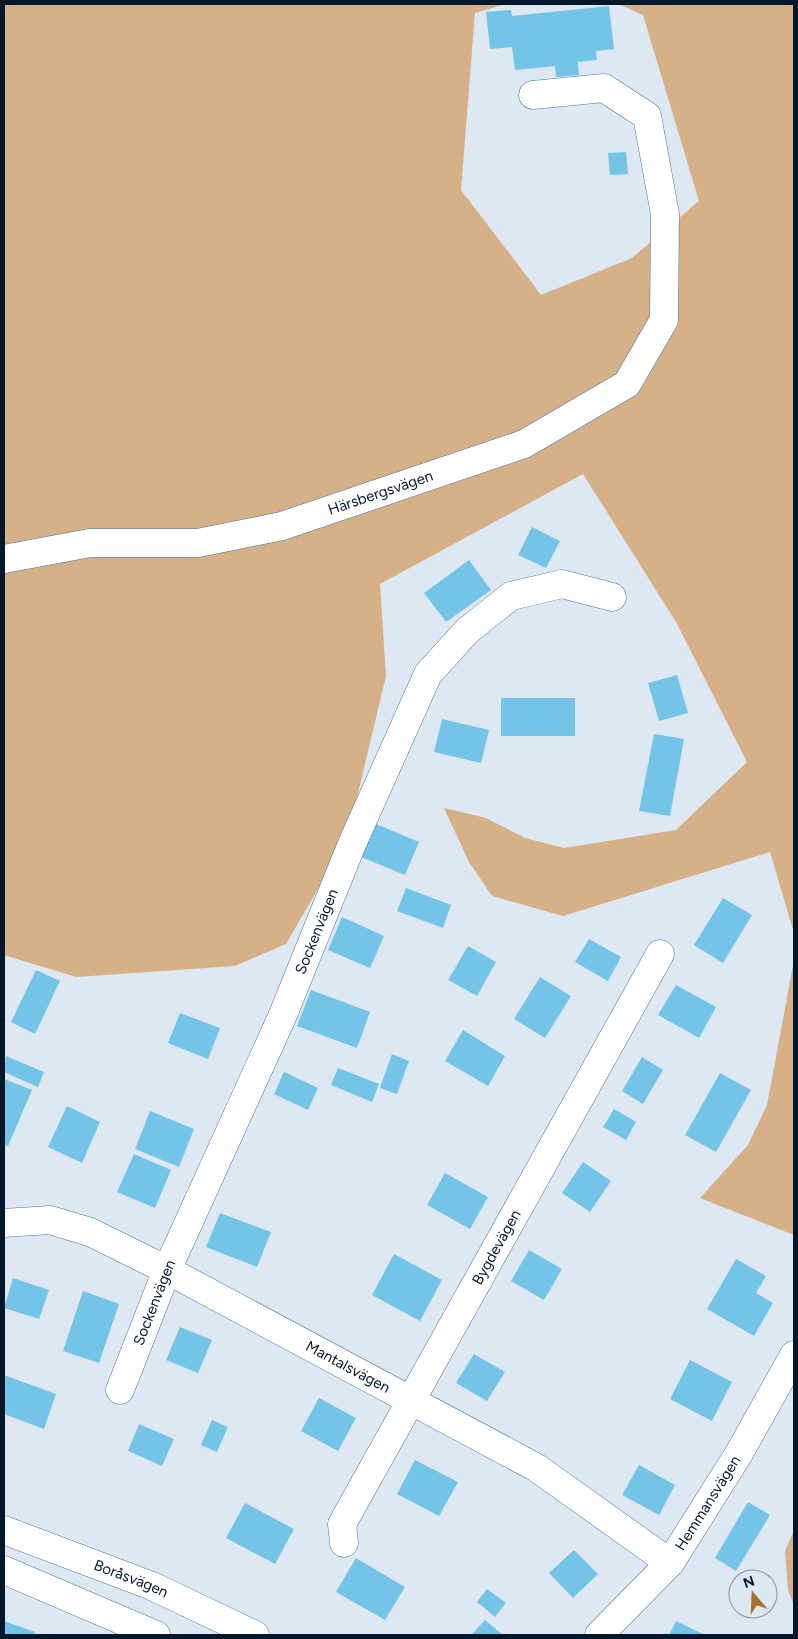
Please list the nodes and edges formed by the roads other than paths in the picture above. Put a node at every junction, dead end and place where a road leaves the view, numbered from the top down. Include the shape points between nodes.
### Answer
1 (533, 95) dead end
2 (4, 559) edge
3 (612, 597) dead end
4 (660, 954) dead end
5 (4, 1223) edge
6 (167, 1270) junction
7 (794, 1355) edge
8 (120, 1390) dead end
9 (410, 1401) junction
10 (4, 1530) edge
11 (344, 1543) dead end
12 (670, 1563) junction
13 (4, 1570) edge
14 (156, 1635) edge
15 (255, 1635) edge
16 (599, 1635) edge

1 - 2 street, Härsbergsvägen via 604,88 647,116 665,214 664,320 627,384 524,444 282,526 198,543 90,543
3 - 6 street, Sockenvägen via 562,584 511,596 467,631 428,674 352,844 282,1017
4 - 9 street, Bygdevägen
5 - 6 street, Mantalsvägen via 50,1220 90,1232
6 - 8 street, Sockenvägen
6 - 9 street, Mantalsvägen
7 - 12 street, Hemmansvägen via 738,1455
9 - 11 street, Bygdevägen via 342,1524
9 - 12 street, Mantalsvägen via 537,1468
10 - 15 street, Boråsvägen via 152,1586
12 - 16 street, Hemmansvägen
13 - 14 street

